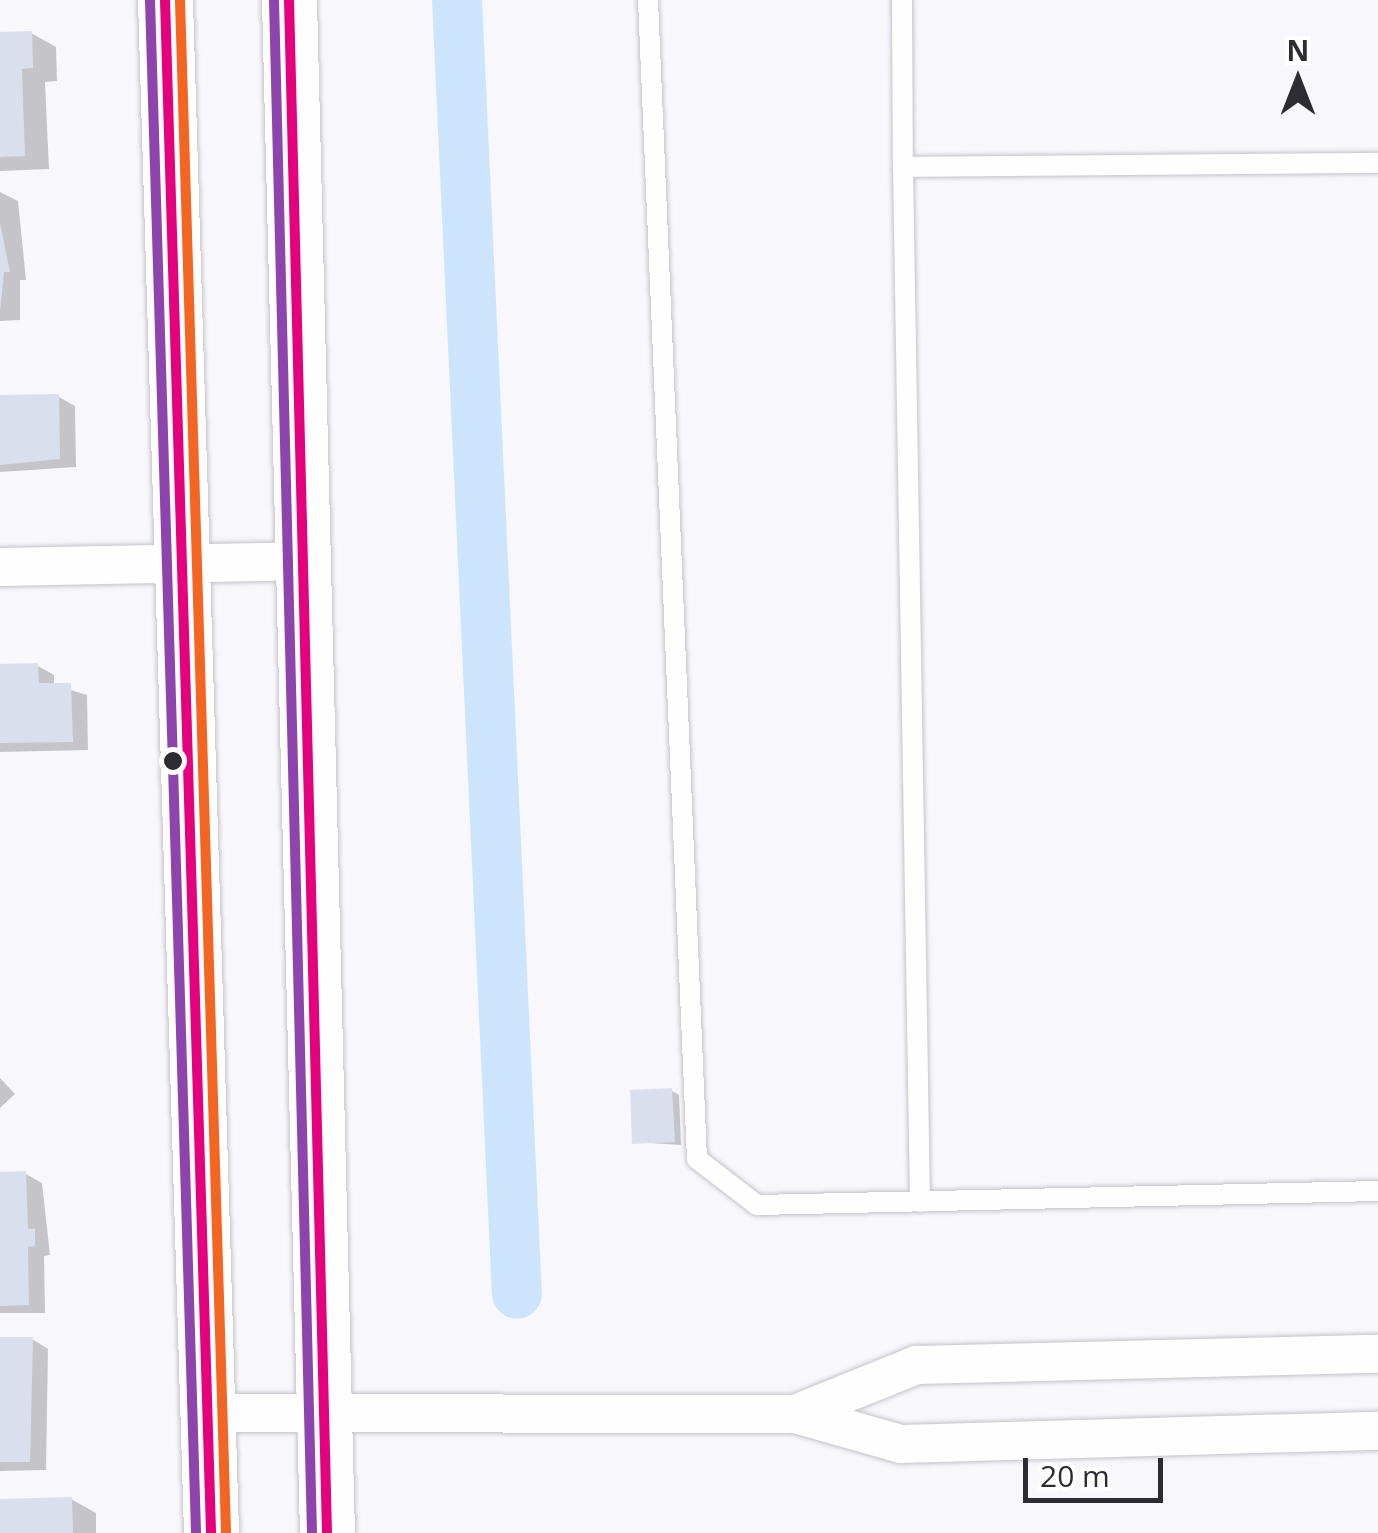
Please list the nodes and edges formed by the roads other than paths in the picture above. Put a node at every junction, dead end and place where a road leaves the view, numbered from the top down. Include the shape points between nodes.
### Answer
1 (164, 0) edge
2 (290, 0) edge
3 (648, 0) edge
4 (902, 0) edge
5 (1378, 163) edge
6 (904, 167) junction
7 (307, 562) junction
8 (180, 563) junction
9 (0, 567) edge
10 (1378, 1192) edge
11 (920, 1202) junction
12 (1378, 1354) edge
13 (324, 1410) junction
14 (208, 1413) junction
15 (795, 1414) junction
16 (1378, 1431) edge
17 (211, 1533) edge
18 (328, 1533) edge

1 - 8 main road
2 - 7 main road
3 - 11 lane via 697,1159 757,1205
4 - 6 lane
5 - 6 lane
6 - 11 lane
7 - 8 street
7 - 13 main road
8 - 9 street
8 - 14 main road
10 - 11 lane
12 - 15 street via 916,1365
13 - 14 street
13 - 15 street
13 - 18 main road
14 - 17 main road
15 - 16 street via 901,1444

